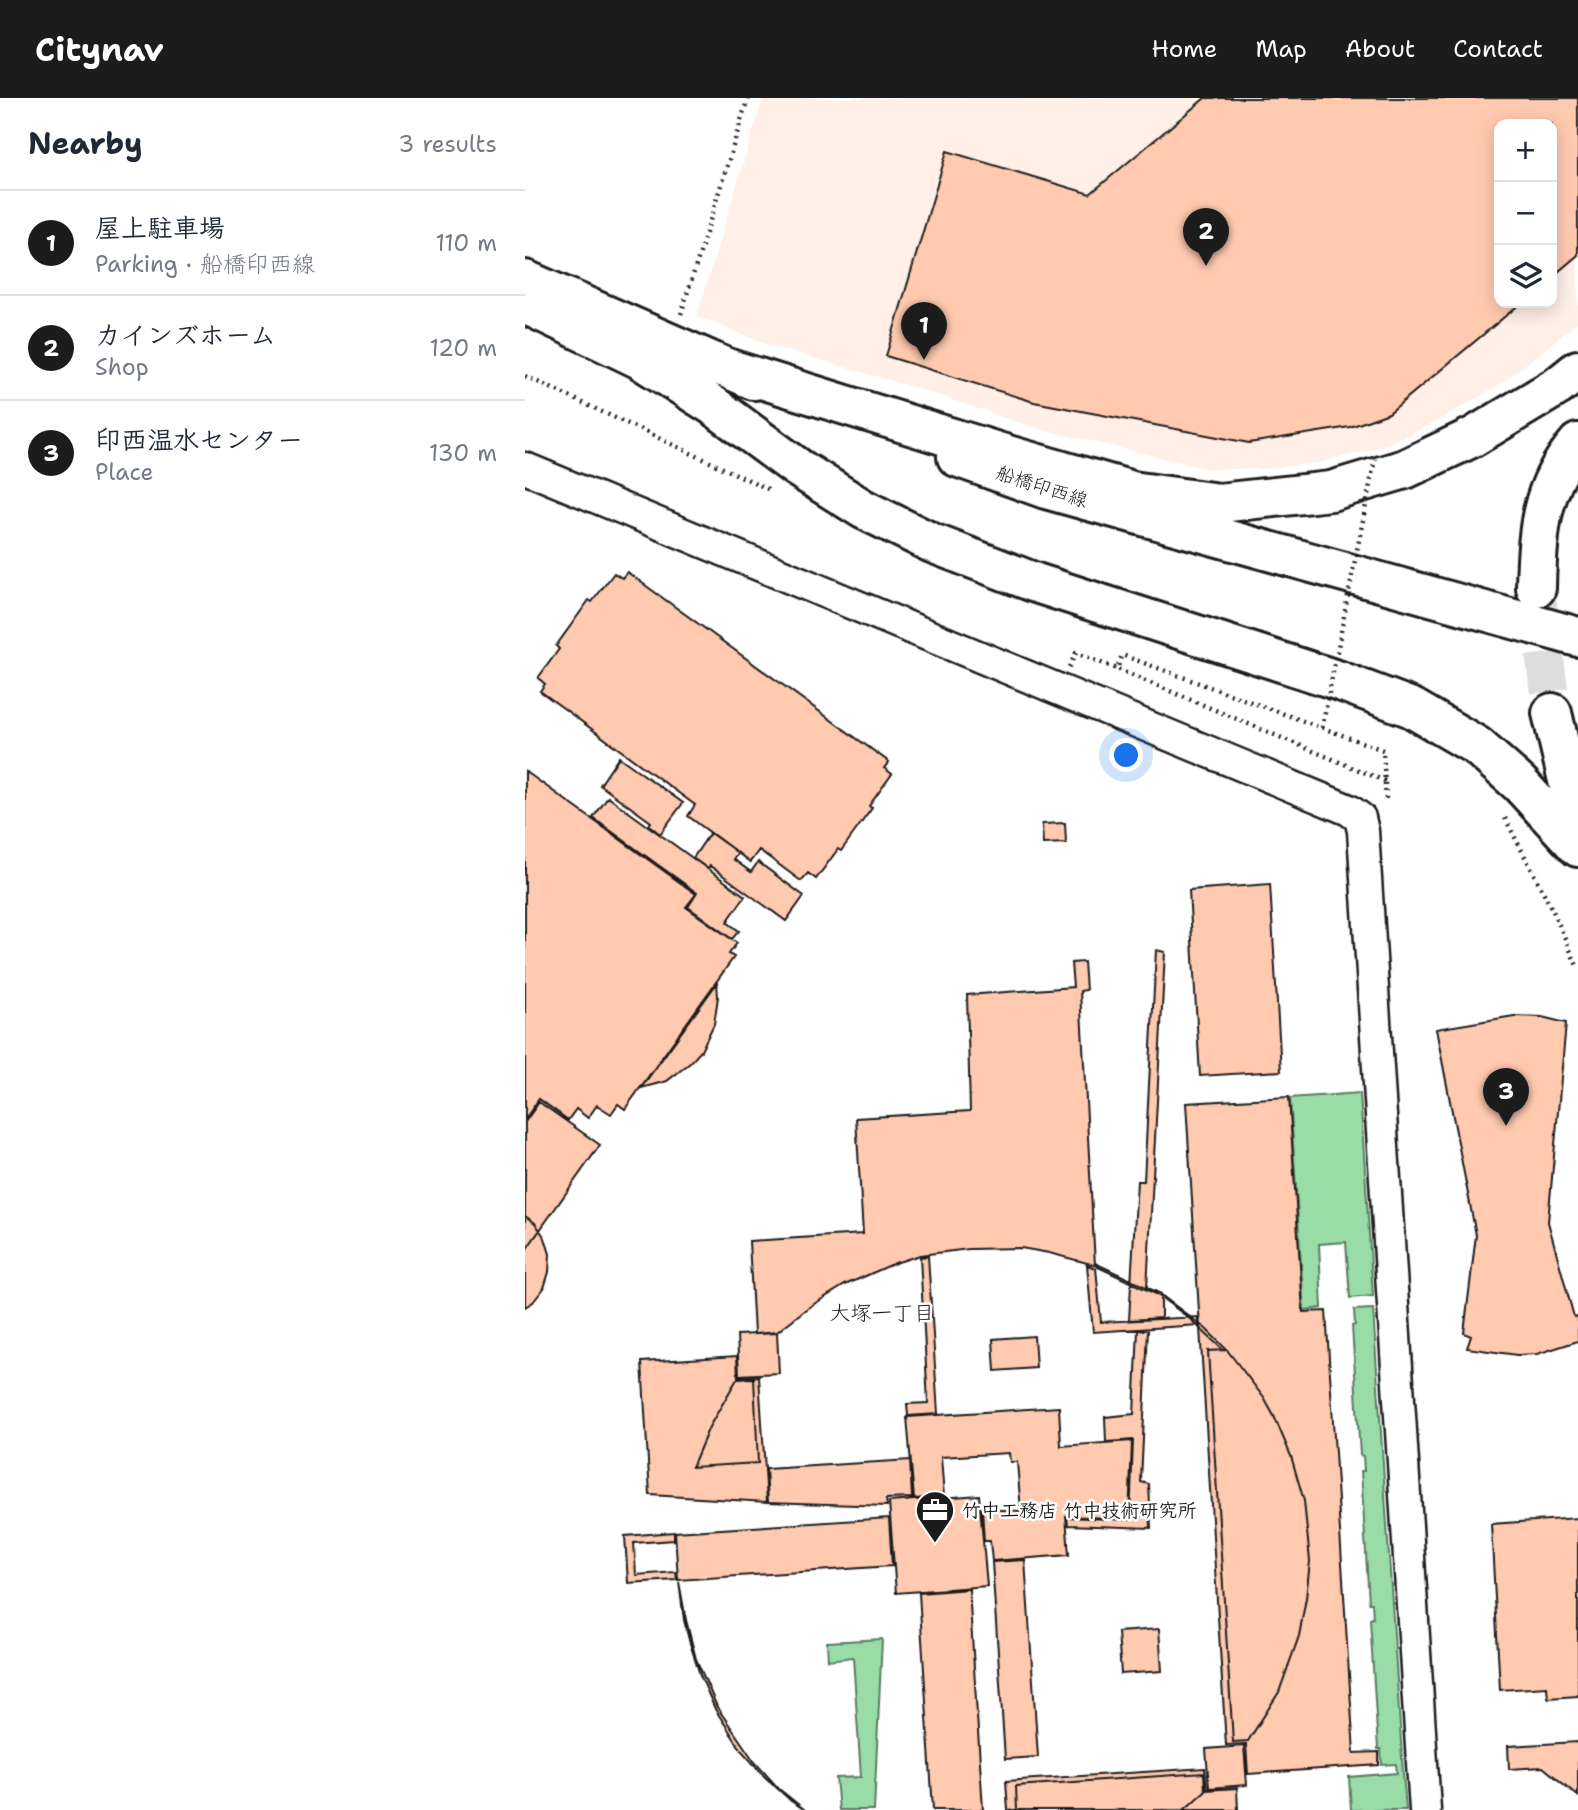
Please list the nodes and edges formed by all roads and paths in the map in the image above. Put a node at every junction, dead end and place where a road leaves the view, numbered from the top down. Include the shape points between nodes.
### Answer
1 (748, 98) edge
2 (525, 280) edge
3 (525, 304) edge
4 (680, 319) dead end
5 (723, 367) junction
6 (1578, 370) edge
7 (1578, 443) edge
8 (1386, 454) dead end
9 (1374, 459) junction
10 (1362, 463) dead end
11 (525, 468) edge
12 (1536, 588) tunnel mouth
13 (1578, 637) edge
14 (1076, 653) dead end
15 (1117, 669) junction
16 (1552, 713) tunnel mouth
17 (1322, 728) junction
18 (1385, 781) junction
19 (1386, 800) dead end
20 (1578, 823) edge
21 (1578, 847) edge
22 (1425, 1810) edge

1 - 4 path
2 - 5 main road, 船橋印西線
3 - 21 main road via 638,358 863,509 932,543 1036,583 1412,708 1477,746 1520,784
5 - 6 main road via 1132,491 1219,503 1331,491 1405,469 1473,437
5 - 13 main road, 船橋印西線 via 890,434 1046,489
7 - 12 main road via 1562,461 1543,505
8 - 9 path
9 - 10 path
9 - 17 path, bridge
11 - 22 street via 1360,818
14 - 15 path
15 - 17 path via 1122,655
15 - 18 path
16 - 20 main road
17 - 18 path via 1383,750
18 - 19 path

